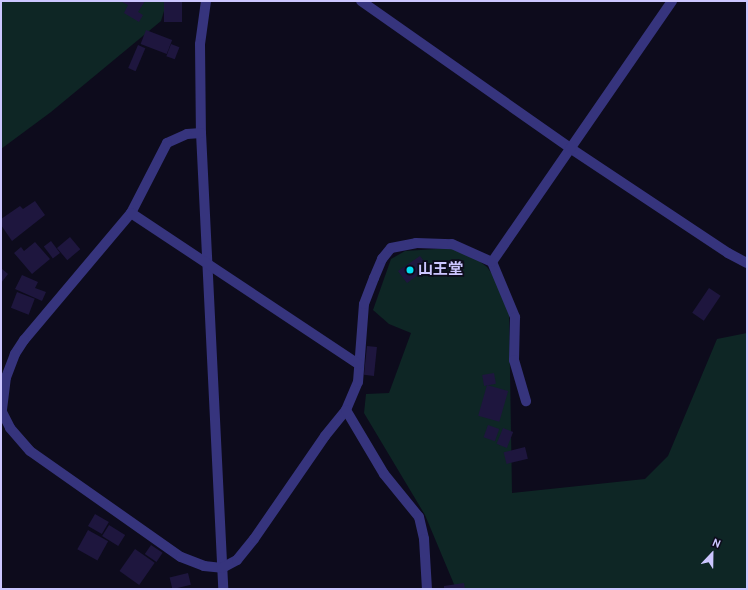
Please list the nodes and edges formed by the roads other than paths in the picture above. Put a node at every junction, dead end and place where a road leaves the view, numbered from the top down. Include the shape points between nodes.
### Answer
1 (206, 1) edge
2 (361, 1) edge
3 (672, 1) edge
4 (201, 133) junction
5 (570, 148) junction
6 (131, 213) junction
7 (492, 262) junction
8 (747, 263) edge
9 (208, 267) junction
10 (358, 364) junction
11 (526, 401) dead end
12 (346, 410) junction
13 (222, 568) junction
14 (223, 589) edge
15 (427, 589) edge

1 - 4 street via 200,44
2 - 5 street
3 - 5 street
4 - 6 street via 187,134 166,143
4 - 9 street
5 - 7 street
5 - 8 street
6 - 9 street
6 - 13 street via 24,340 6,377 2,412 10,428 30,451 181,557 204,566
7 - 10 street via 452,244 416,243 391,248 382,259 364,304
7 - 11 street via 514,317 514,360
9 - 10 street
9 - 13 street
10 - 12 street via 358,382
12 - 13 street via 325,436 254,539 237,560
12 - 15 street via 384,474 420,517
13 - 14 street

